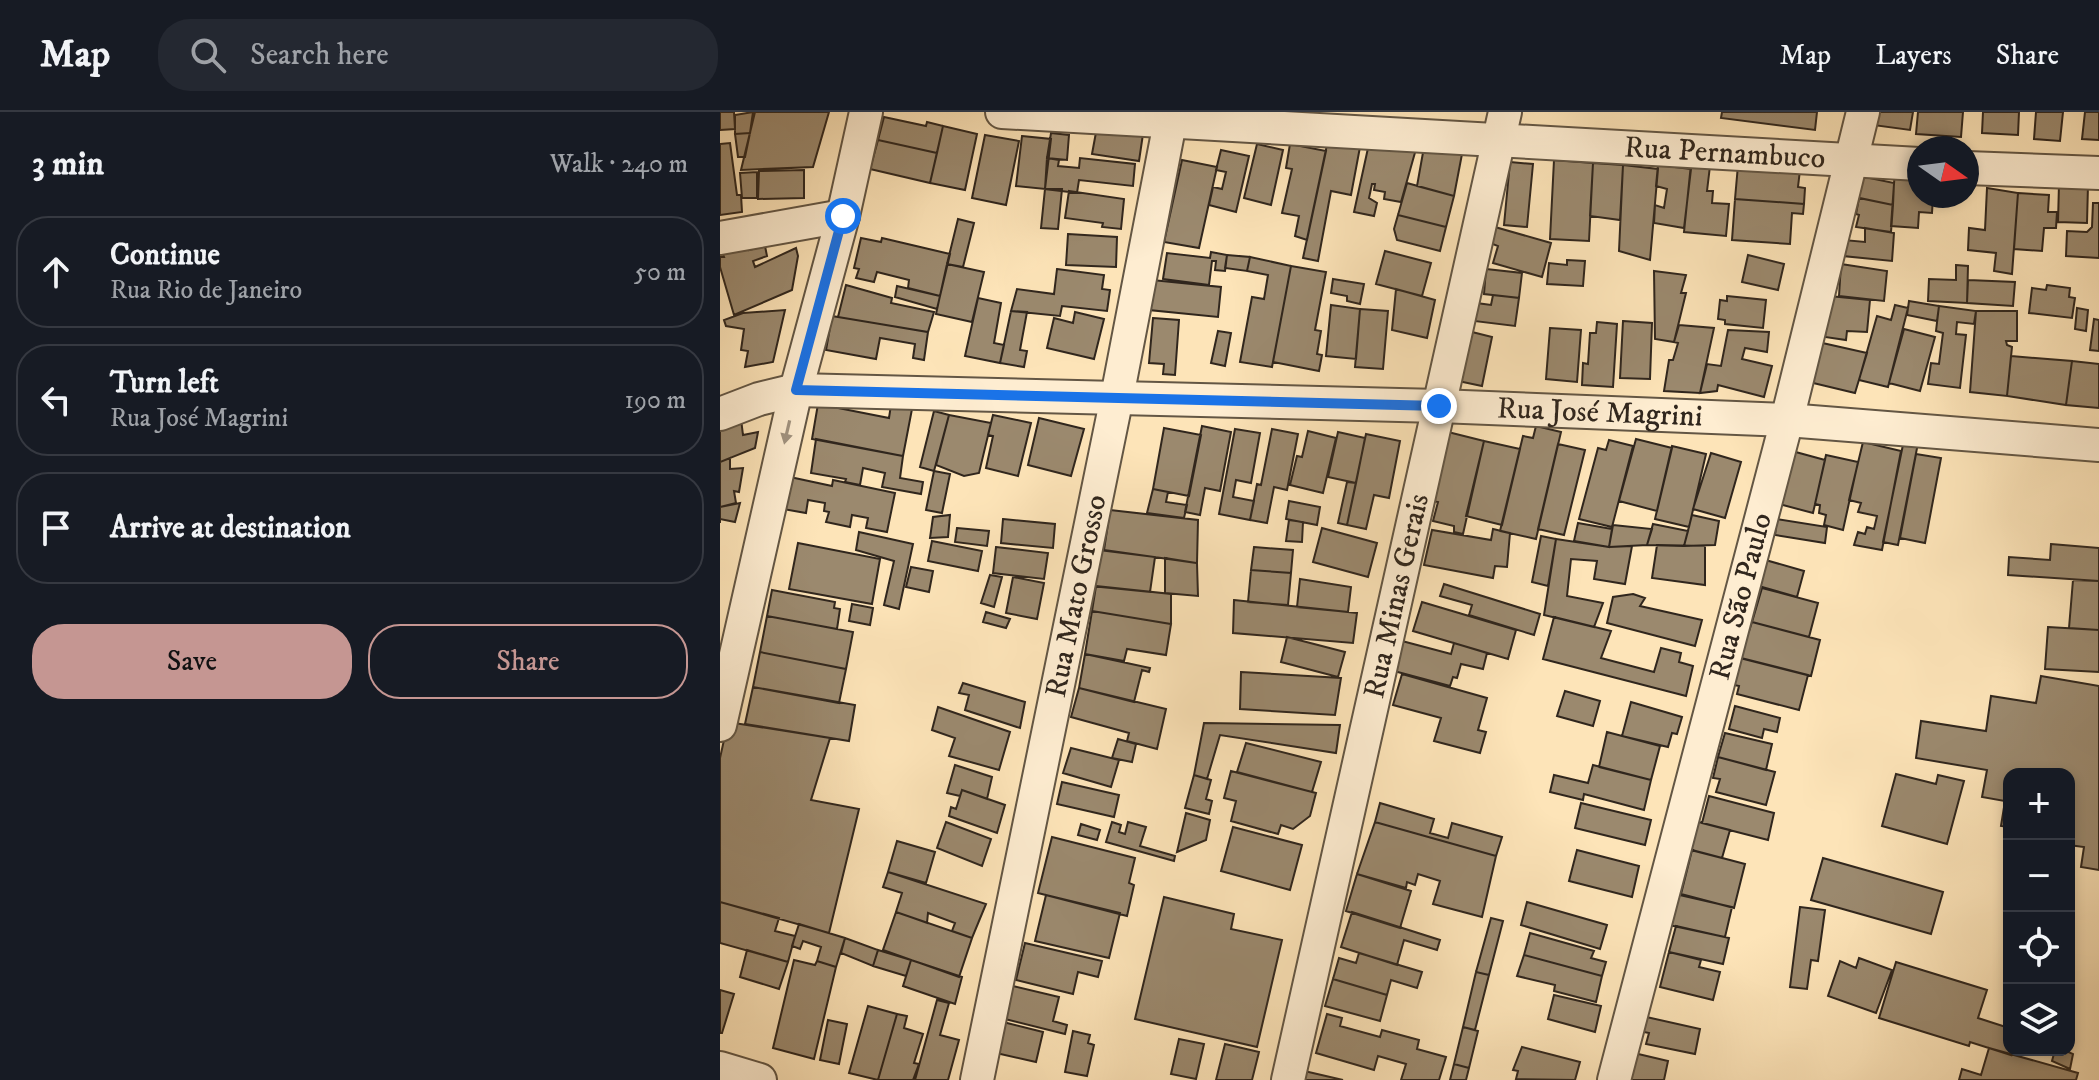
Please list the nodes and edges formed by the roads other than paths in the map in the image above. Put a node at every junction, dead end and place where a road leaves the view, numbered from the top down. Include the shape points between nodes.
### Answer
1 (866, 112) edge
2 (1002, 112) edge
3 (1863, 112) edge
4 (1171, 117) edge
5 (1502, 126) edge
6 (1852, 160) junction
7 (1907, 163) edge
8 (1979, 168) edge
9 (2099, 173) edge
10 (843, 216) junction
11 (720, 238) edge
12 (796, 390) junction
13 (1117, 397) junction
14 (1439, 406) junction
15 (720, 414) edge
16 (1787, 420) junction
17 (2099, 445) edge
18 (726, 685) edge
19 (720, 725) edge
20 (720, 1068) edge
21 (760, 1080) edge
22 (977, 1080) edge
23 (1288, 1080) edge
24 (1614, 1080) edge

1 - 10 street
2 - 4 street, Rua Pernambuco
3 - 6 street, Rua São Paulo
4 - 5 street, Rua Pernambuco
4 - 13 street, Rua Mato Grosso
5 - 6 street, Rua Pernambuco
5 - 14 street, Rua Minas Gerais
6 - 7 street, Rua Pernambuco
6 - 16 street, Rua São Paulo
8 - 9 street
10 - 11 street
10 - 12 street
12 - 13 street, Rua José Magrini
12 - 15 street, Rua José Magrini
12 -> 18 street
13 - 14 street, Rua José Magrini
13 - 22 street, Rua Mato Grosso
14 - 16 street, Rua José Magrini
14 - 23 street, Rua Minas Gerais
16 - 17 street, Rua José Magrini
16 - 24 street, Rua São Paulo
18 - 19 street
20 - 21 street

